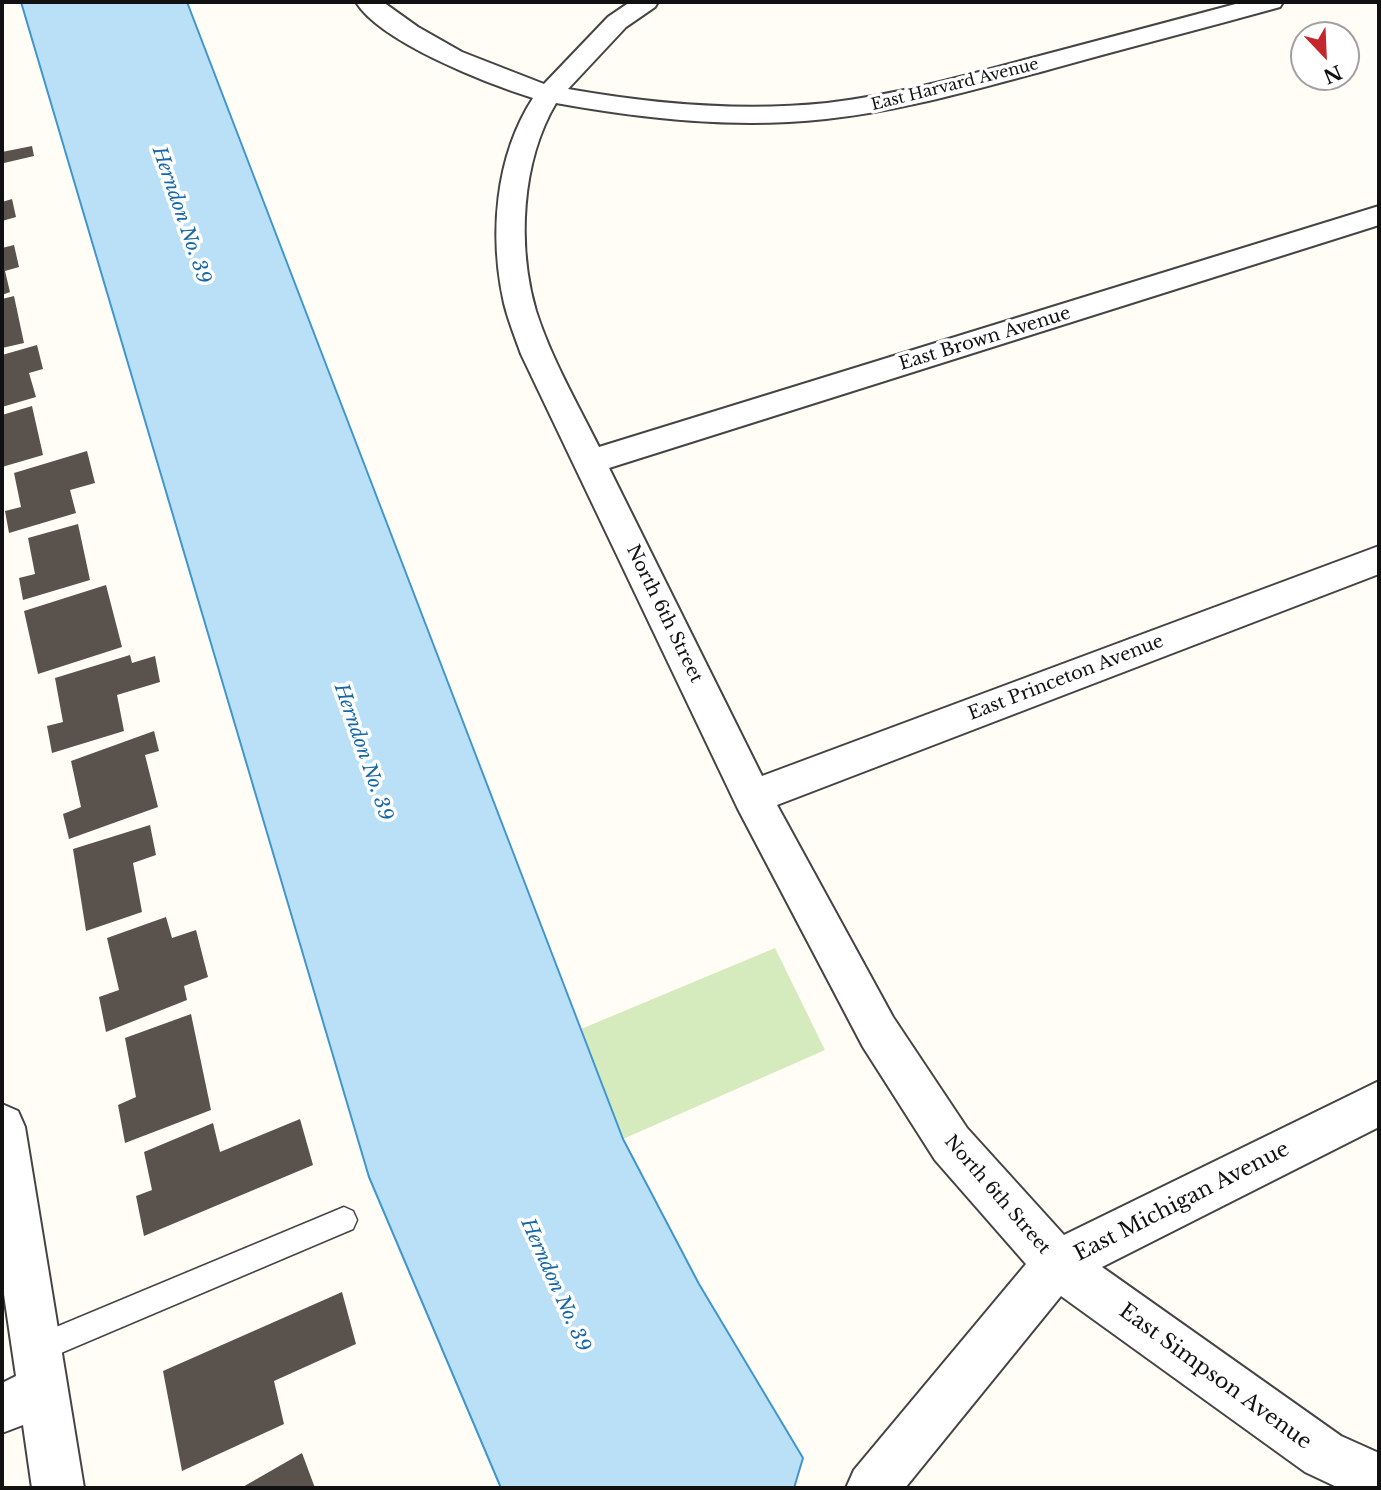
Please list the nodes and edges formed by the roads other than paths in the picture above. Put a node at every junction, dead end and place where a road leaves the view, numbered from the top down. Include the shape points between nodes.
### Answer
1 (368, 2) edge
2 (646, 2) edge
3 (1271, 2) edge
4 (549, 94) junction
5 (1379, 215) edge
6 (590, 462) junction
7 (1379, 560) edge
8 (752, 797) junction
9 (1379, 1102) edge
10 (2, 1127) edge
11 (344, 1220) dead end
12 (1057, 1264) junction
13 (26, 1383) edge
14 (1379, 1479) edge
15 (58, 1488) edge
16 (872, 1488) edge

1 - 4 street via 444,54 480,72
2 - 4 street, North 6th Street via 617,22
3 - 4 street, East Harvard Avenue via 864,107 678,114
4 - 6 street, North 6th Street via 531,124 522,152 512,232 513,269 519,304 537,354
5 - 6 street, East Brown Avenue
6 - 8 street, North 6th Street
7 - 8 street, East Princeton Avenue
8 - 12 street, North 6th Street via 878,1032 951,1144
9 - 12 street, East Michigan Avenue
10 - 13 street
11 - 13 lane
12 - 14 street, East Simpson Avenue via 1323,1454
12 - 16 street, East Michigan Avenue
13 - 15 street

